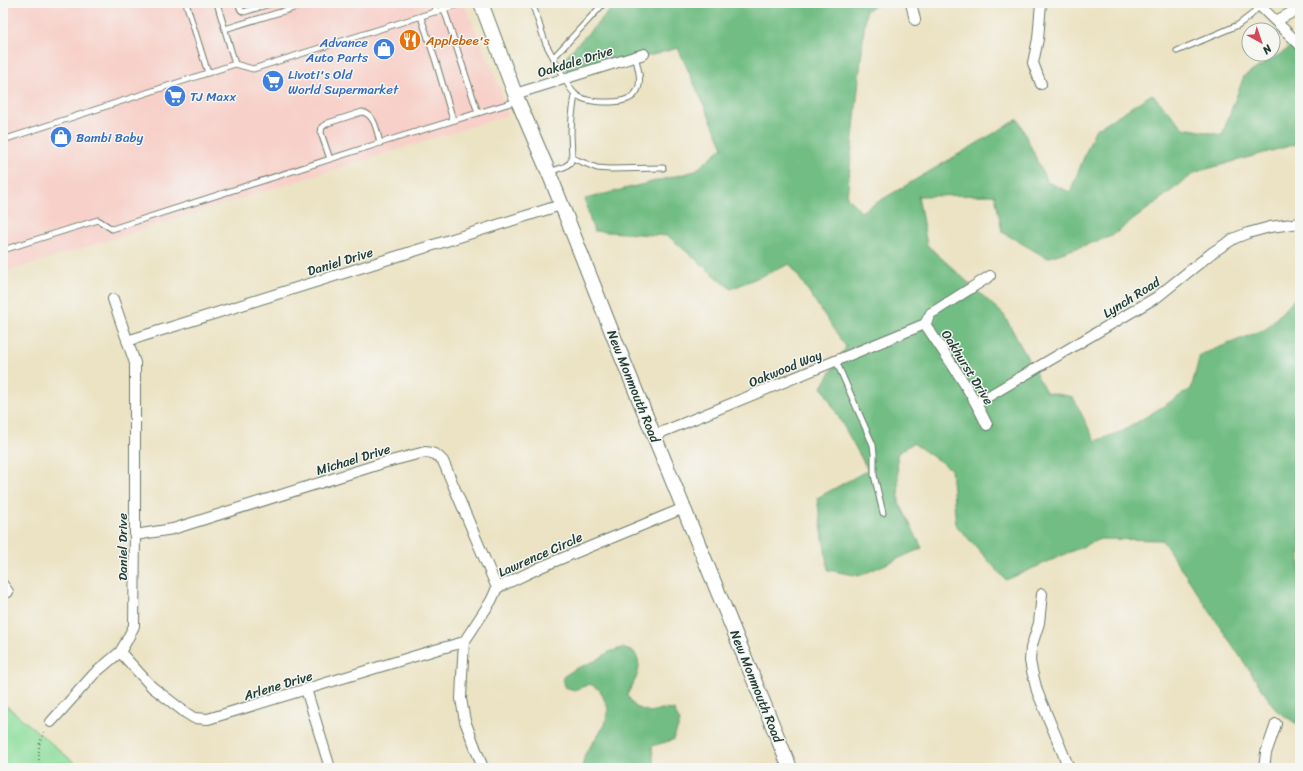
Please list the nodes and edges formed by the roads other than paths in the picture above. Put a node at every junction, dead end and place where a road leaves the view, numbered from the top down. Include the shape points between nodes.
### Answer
1 (186, 3) edge
2 (217, 3) edge
3 (238, 3) edge
4 (273, 3) edge
5 (310, 3) edge
6 (433, 3) edge
7 (463, 3) edge
8 (481, 3) edge
9 (532, 3) edge
10 (604, 3) edge
11 (911, 3) edge
12 (1041, 3) edge
13 (1258, 4) edge
14 (1300, 8) edge
15 (444, 9) junction
16 (436, 12) junction
17 (421, 17) junction
18 (915, 20) dead end
19 (1276, 21) junction
20 (225, 29) junction
21 (1300, 45) edge
22 (1177, 51) dead end
23 (639, 55) joint
24 (554, 57) junction
25 (235, 64) junction
26 (208, 73) junction
27 (564, 78) junction
28 (1041, 84) dead end
29 (575, 94) junction
30 (516, 97) junction
31 (478, 112) junction
32 (453, 120) junction
33 (3, 140) edge
34 (380, 143) junction
35 (572, 158) junction
36 (330, 159) junction
37 (663, 168) dead end
38 (548, 172) junction
39 (561, 205) junction
40 (1300, 223) edge
41 (3, 250) edge
42 (990, 276) dead end
43 (113, 299) dead end
44 (926, 324) junction
45 (127, 341) junction
46 (836, 361) junction
47 (977, 403) junction
48 (988, 425) dead end
49 (655, 435) junction
50 (684, 508) junction
51 (883, 513) dead end
52 (136, 535) junction
53 (497, 588) junction
54 (1042, 594) dead end
55 (464, 642) junction
56 (120, 652) junction
57 (306, 690) junction
58 (51, 722) road end
59 (1276, 724) dead end
60 (330, 768) edge
61 (483, 768) edge
62 (790, 768) edge
63 (1069, 768) edge
64 (1264, 768) edge

1 - 26 lane
2 - 20 lane
3 - 4 lane via 244,12
5 - 20 lane
6 - 16 lane
7 - 15 lane
8 - 30 main road, New Monmouth Road
9 - 24 lane
10 - 24 lane
11 - 18 street
12 - 28 street via 1034,64
13 - 19 street
13 - 22 lane via 1251,15 1238,25
14 - 19 street
15 - 16 lane
15 - 31 lane
16 - 17 lane
17 - 25 lane via 253,69
17 - 32 lane
19 - 21 street
20 - 25 lane
23 - 27 street, Oakdale Drive
23 - 29 lane via 640,75 634,95 613,102 592,101
24 - 27 lane
25 - 26 lane
26 - 33 lane
27 - 29 lane
27 - 30 street, Oakdale Drive
29 - 35 lane via 571,133
30 - 31 lane
30 - 38 main road, New Monmouth Road
31 - 32 lane
32 - 34 lane
34 - 36 lane
34 - 36 lane via 372,117 362,112 322,127 321,133
35 - 37 lane via 597,168
35 - 38 lane via 564,167
36 - 41 lane via 112,229 98,220
38 - 39 main road, New Monmouth Road
39 - 45 street, Daniel Drive
39 - 49 main road, New Monmouth Road
40 - 47 street, Lynch Road via 1270,227 1235,238 1213,252 1157,297
42 - 44 street via 931,313
43 - 45 street, Daniel Drive
44 - 46 street, Oakwood Way
44 - 47 street, Oakhurst Drive
45 - 52 street, Daniel Drive via 135,363
46 - 49 street, Oakwood Way
46 - 51 lane via 873,445 874,475
47 - 48 street, Oakhurst Drive
49 - 50 main road, New Monmouth Road
50 - 53 street, Lawrence Circle via 541,567
50 - 62 main road, New Monmouth Road
52 - 53 street, Michael Drive via 173,529 430,452 443,461
52 - 56 street, Daniel Drive via 134,626
53 - 55 street, Lawrence Circle
54 - 63 street via 1039,623 1031,648 1030,661 1037,691
55 - 57 street, Arlene Drive
55 - 61 street, Lawrence Circle via 462,709
56 - 57 street, Arlene Drive via 152,687 186,713 201,719
56 - 58 street, Daniel Drive via 94,674
57 - 60 street
59 - 64 street via 1266,753

